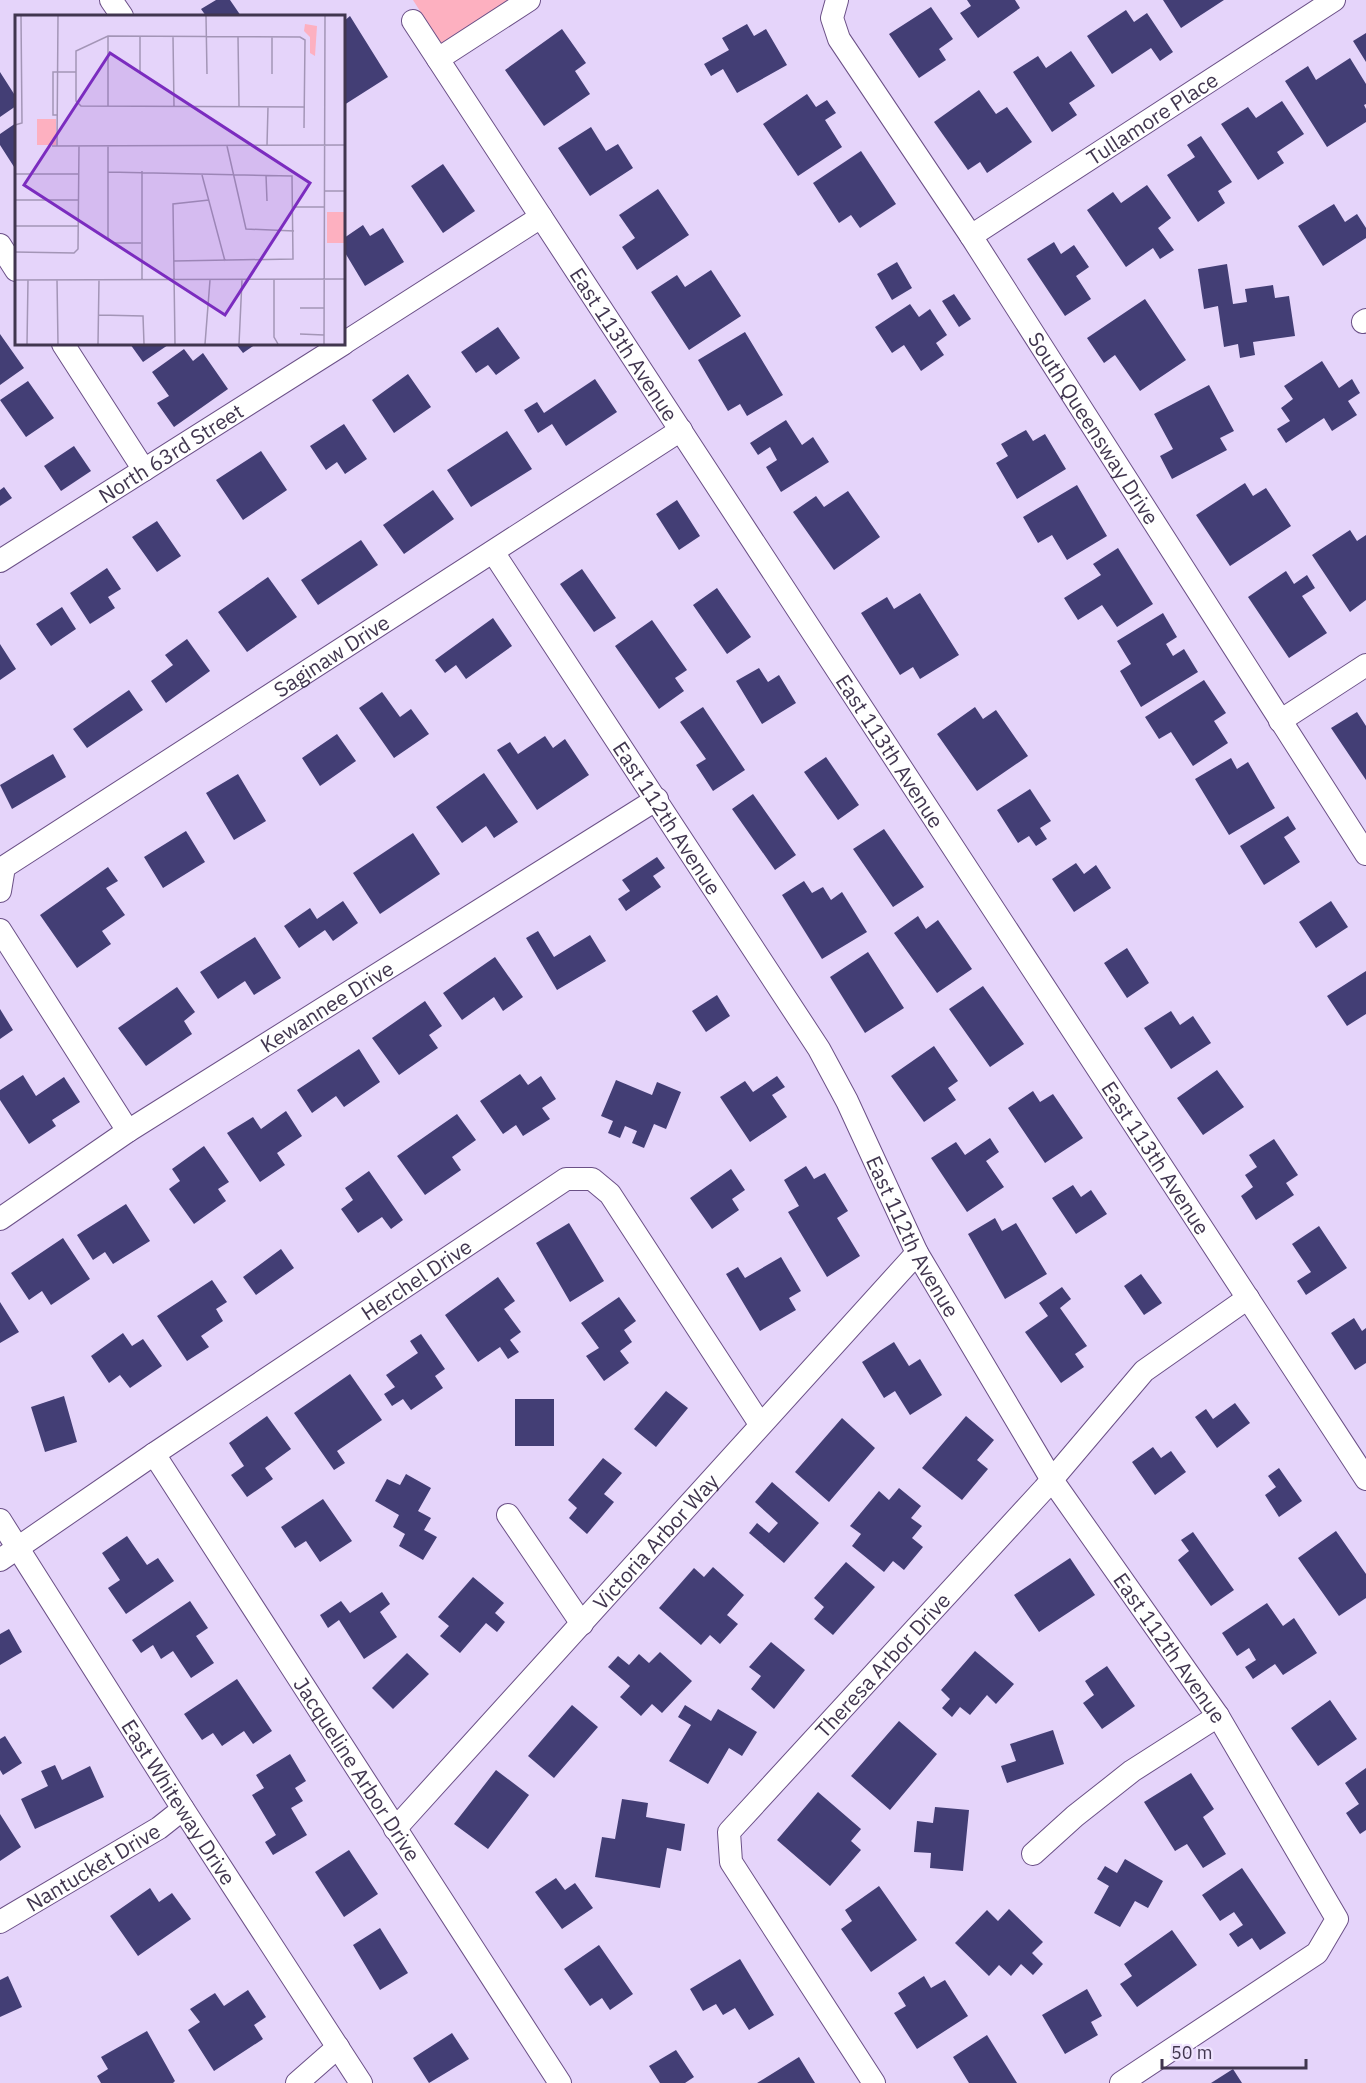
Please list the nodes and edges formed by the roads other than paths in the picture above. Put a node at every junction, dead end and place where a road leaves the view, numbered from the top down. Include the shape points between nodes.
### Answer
1 (111, 0) edge
2 (529, 0) edge
3 (837, 0) edge
4 (1334, 0) edge
5 (121, 15) edge
6 (413, 21) dead end
7 (438, 58) junction
8 (542, 218) junction
9 (971, 236) junction
10 (0, 244) edge
11 (15, 268) edge
12 (345, 340) edge
13 (64, 345) edge
14 (337, 345) edge
15 (681, 430) junction
16 (144, 470) junction
17 (493, 552) junction
18 (0, 561) edge
19 (1366, 665) edge
20 (1280, 721) junction
21 (657, 799) junction
22 (1366, 854) edge
23 (0, 891) edge
24 (0, 930) edge
25 (128, 1131) junction
26 (0, 1219) edge
27 (917, 1253) junction
28 (1248, 1298) junction
29 (760, 1424) junction
30 (154, 1454) junction
31 (1366, 1479) edge
32 (1053, 1480) junction
33 (508, 1515) dead end
34 (0, 1521) edge
35 (9, 1554) edge
36 (582, 1624) junction
37 (1218, 1716) junction
38 (183, 1809) junction
39 (395, 1829) junction
40 (1033, 1854) dead end
41 (0, 1922) edge
42 (338, 2047) junction
43 (297, 2083) edge
44 (361, 2083) edge
45 (560, 2083) edge
46 (874, 2083) edge
47 (1121, 2083) edge

1 - 5 street
2 - 7 street
3 - 9 street, South Queensway Drive via 832,18 839,39
4 - 9 street, Tullamore Place
6 - 7 street, East 113th Avenue
7 - 8 street, East 113th Avenue
8 - 12 street, North 63rd Street
8 - 15 street, East 113th Avenue
9 - 20 street, South Queensway Drive
10 - 11 street
13 - 16 street
14 - 16 street, North 63rd Street
15 - 17 street, Saginaw Drive
15 - 28 street, East 113th Avenue
16 - 18 street, North 63rd Street
17 - 21 street, East 112th Avenue
17 - 23 street, Saginaw Drive via 4,867
19 - 20 street
20 - 22 street, South Queensway Drive
21 - 25 street, Kewannee Drive
21 - 27 street, East 112th Avenue via 819,1049
24 - 25 street
25 - 26 street, Kewannee Drive
27 - 29 street, Victoria Arbor Way
27 - 32 street, East 112th Avenue
28 - 31 street, East 113th Avenue
28 - 32 street, Theresa Arbor Drive via 1144,1371
29 - 30 street, Herchel Drive via 610,1194 592,1179 566,1179
29 - 36 street, Victoria Arbor Way
30 - 35 street, Herchel Drive
30 - 39 street, Jacqueline Arbor Drive
32 - 37 street, East 112th Avenue
32 - 46 street, Theresa Arbor Drive via 729,1832 732,1862
33 - 36 street
34 - 35 street, East Whiteway Drive
35 - 38 street, East Whiteway Drive
36 - 39 street, Victoria Arbor Way
37 - 40 street via 1132,1771
37 - 47 street, East 112th Avenue via 1337,1919 1317,1953
38 - 41 street, Nantucket Drive via 159,1828
38 - 42 street, East Whiteway Drive
39 - 45 street, Jacqueline Arbor Drive
42 - 43 street
42 - 44 street, East Whiteway Drive

